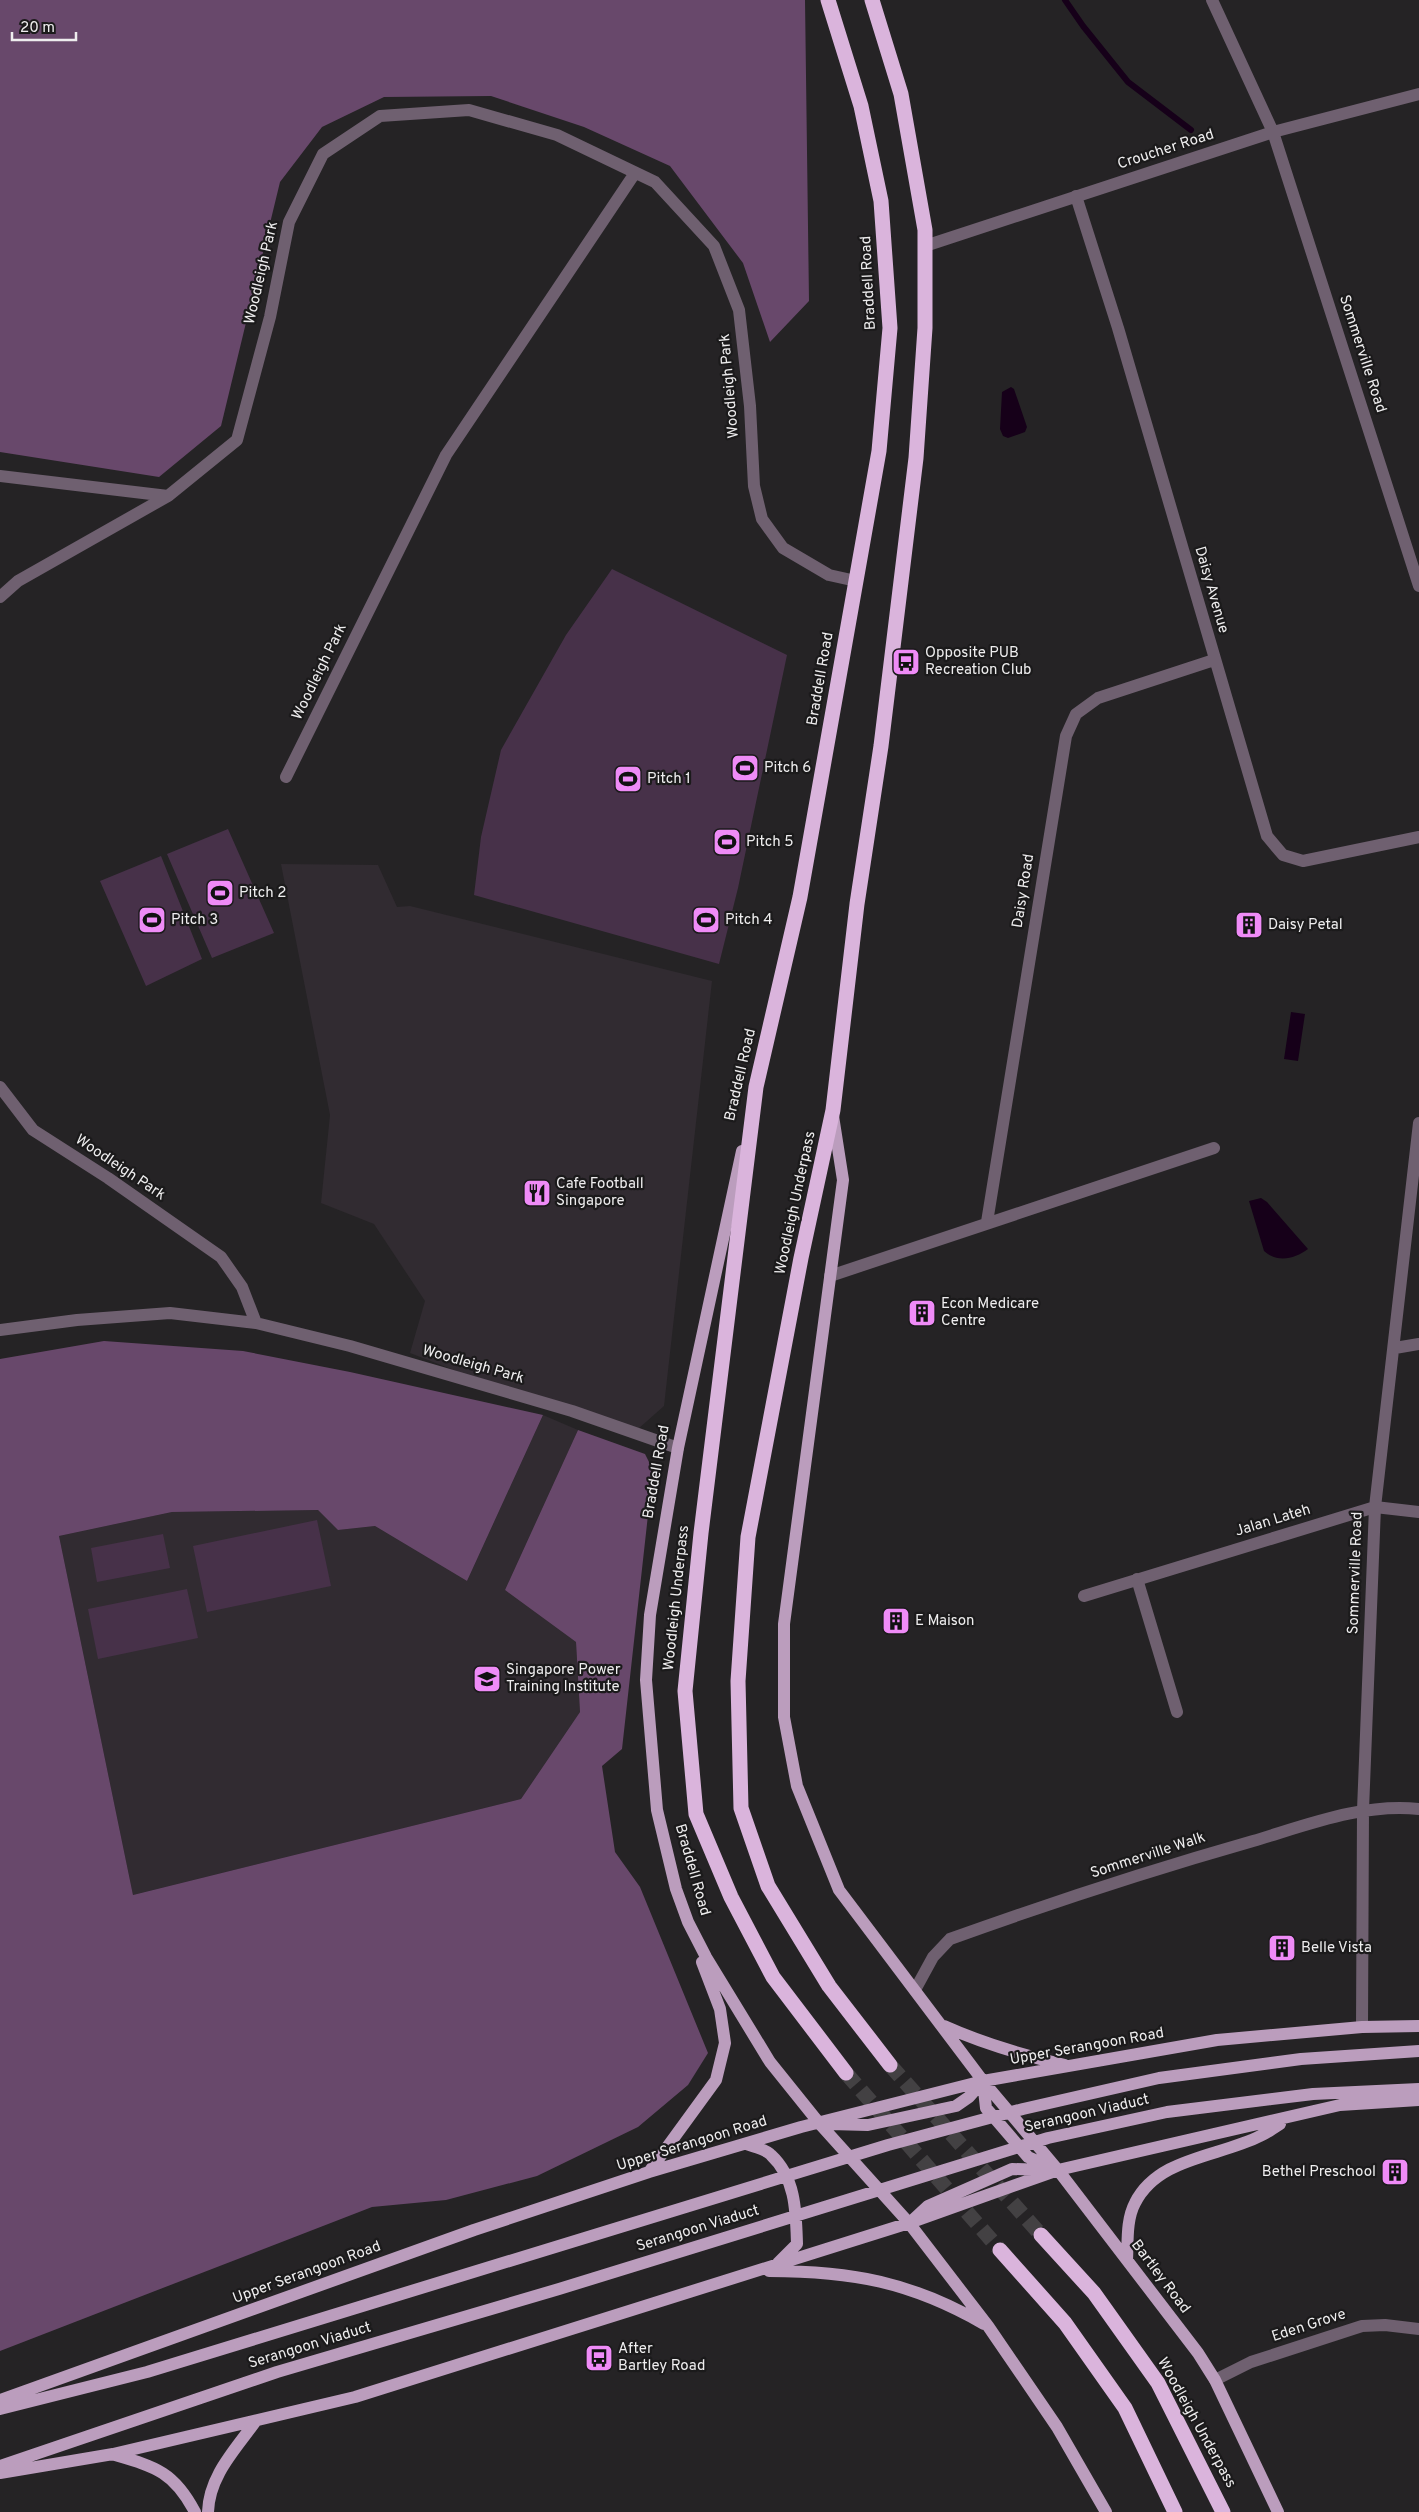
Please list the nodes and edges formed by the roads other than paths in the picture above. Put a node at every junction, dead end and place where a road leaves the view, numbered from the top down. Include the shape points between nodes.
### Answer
1 (828, 0) edge
2 (872, 0) edge
3 (1212, 0) edge
4 (1419, 94) edge
5 (1273, 132) junction
6 (635, 172) junction
7 (1076, 196) junction
8 (925, 246) junction
9 (0, 476) edge
10 (168, 496) junction
11 (856, 581) junction
12 (1419, 586) edge
13 (0, 597) edge
14 (1214, 660) junction
15 (286, 777) dead end
16 (1419, 837) edge
17 (0, 1087) edge
18 (756, 1087) junction
19 (833, 1110) junction
20 (1419, 1123) edge
21 (1214, 1148) dead end
22 (987, 1222) junction
23 (830, 1276) junction
24 (256, 1323) junction
25 (0, 1330) edge
26 (1419, 1344) edge
27 (1395, 1348) junction
28 (678, 1448) junction
29 (1375, 1507) junction
30 (1419, 1512) edge
31 (1137, 1579) junction
32 (1084, 1596) dead end
33 (1178, 1712) dead end
34 (1419, 1809) edge
35 (1363, 1810) junction
36 (688, 1922) junction
37 (914, 1990) junction
38 (942, 2025) junction
39 (1419, 2026) edge
40 (1362, 2027) junction
41 (1419, 2051) edge
42 (890, 2066) tunnel mouth
43 (1071, 2066) junction
44 (846, 2072) tunnel mouth
45 (983, 2081) junction
46 (1419, 2089) edge
47 (1419, 2100) edge
48 (1288, 2119) junction
49 (820, 2123) junction
50 (746, 2144) junction
51 (1058, 2170) junction
52 (649, 2172) junction
53 (909, 2223) junction
54 (1041, 2235) tunnel mouth
55 (1000, 2250) tunnel mouth
56 (1127, 2260) junction
57 (777, 2264) junction
58 (762, 2270) junction
59 (988, 2326) junction
60 (1419, 2330) edge
61 (1215, 2380) junction
62 (0, 2400) edge
63 (0, 2409) edge
64 (255, 2422) junction
65 (113, 2454) junction
66 (0, 2466) edge
67 (0, 2473) edge
68 (195, 2512) edge
69 (208, 2512) edge
70 (1106, 2512) edge
71 (1175, 2512) edge
72 (1223, 2512) edge
73 (1278, 2512) edge

1 - 11 highway, Braddell Road via 860,106 881,201 890,328 878,450
2 - 8 highway via 901,94 919,189
3 - 5 street, Sommerville Road
4 - 5 street, Croucher Road
5 - 7 street, Croucher Road
5 - 12 street, Sommerville Road
6 - 10 street, Woodleigh Park via 557,135 468,110 380,116 323,154 289,222 270,317 236,440
6 - 11 street, Woodleigh Park via 655,182 714,246 739,310 750,406 754,486 762,519 783,548 830,574
6 - 15 street, Woodleigh Park via 446,455
7 - 8 street, Croucher Road
7 - 14 street, Daisy Avenue via 1118,328
8 - 19 highway via 926,328 916,458
9 - 10 street
10 - 13 street, Woodleigh Park via 18,581
11 - 18 highway, Braddell Road via 800,897
14 - 16 street, Daisy Avenue via 1267,836 1283,855 1304,861
14 - 22 street, Daisy Road via 1098,698 1076,714 1066,736
17 - 24 street, Woodleigh Park via 33,1130 221,1257 242,1288
18 - 28 main road, Braddell Road
18 - 44 highway, Woodleigh Underpass via 701,1533 685,1692 696,1814 731,1896 773,1977
19 - 23 main road via 843,1180
19 - 42 highway, Woodleigh Underpass via 748,1537 738,1681 741,1808 768,1886 829,1986
20 - 27 street, Sommerville Road
21 - 22 street
22 - 23 street
23 - 37 main road via 784,1624 784,1716 797,1786 833,1880
24 - 25 street, Woodleigh Park via 170,1313
24 - 28 street, Woodleigh Park via 350,1346 544,1403
26 - 27 street
27 - 29 street, Sommerville Road
28 - 36 main road, Braddell Road via 650,1615 646,1680 657,1810 676,1889
29 - 30 street, Jalan Lateh
29 - 31 street, Jalan Lateh
29 - 35 street, Sommerville Road
31 - 32 street, Jalan Lateh
31 - 33 street
34 - 35 street, Sommerville Walk via 1396,1806
35 - 37 street, Sommerville Walk via 1225,1849 950,1939 933,1957
35 - 40 street, Sommerville Road
36 - 49 main road, Braddell Road via 770,2062
36 - 52 main road via 720,2009 725,2043 716,2080
37 - 38 main road
38 - 43 main road via 1010,2052
38 - 45 main road
39 - 40 main road, Upper Serangoon Road
40 - 43 main road, Upper Serangoon Road via 1217,2040
41 - 63 main road, Serangoon Viaduct via 1301,2058 1159,2078 1023,2109 888,2145 147,2372
43 - 45 main road, Upper Serangoon Road
45 - 49 main road, Upper Serangoon Road
45 - 51 main road, Bartley Road
46 - 66 main road, Serangoon Viaduct via 1313,2094 1167,2112 1048,2138 277,2372
47 - 48 main road via 1340,2105
48 - 51 main road
48 - 56 main road via 1260,2136 1157,2176 1134,2204 1129,2221
49 - 50 main road, Upper Serangoon Road
49 - 53 main road
50 - 52 main road, Upper Serangoon Road
50 - 57 main road via 770,2154 783,2170 796,2202 797,2244
51 - 53 main road
51 - 56 main road, Bartley Road
52 - 62 main road, Upper Serangoon Road
53 - 57 main road
53 - 59 main road
54 - 72 highway, Woodleigh Underpass via 1094,2293 1158,2383
55 - 71 highway via 1065,2322 1125,2408
56 - 61 main road, Bartley Road
57 - 58 main road
58 - 59 main road via 804,2271 889,2283 953,2306
58 - 64 main road via 355,2397
59 - 70 main road via 1057,2427
60 - 61 street, Eden Grove via 1385,2325 1362,2326 1251,2362
61 - 73 main road, Bartley Road
64 - 65 main road
64 - 69 main road via 215,2478
65 - 67 main road
65 - 68 main road via 146,2464 173,2479

